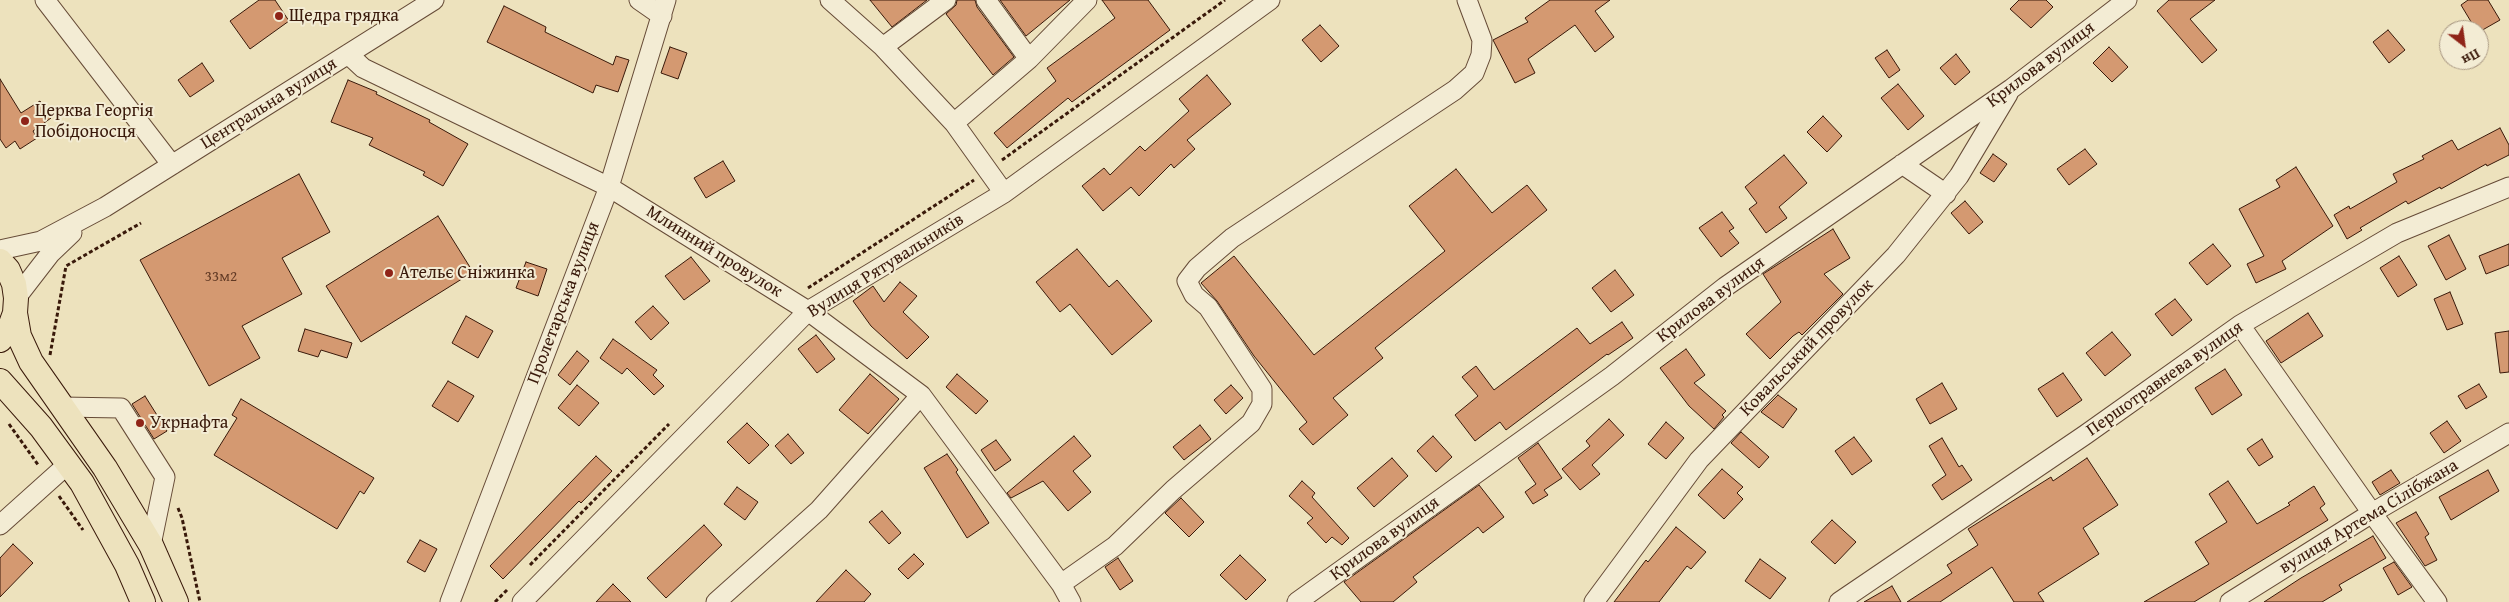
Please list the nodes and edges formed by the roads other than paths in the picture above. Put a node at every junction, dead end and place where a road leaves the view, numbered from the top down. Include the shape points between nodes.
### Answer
1 (44, 0) edge
2 (434, 0) edge
3 (639, 0) edge
4 (830, 0) edge
5 (946, 0) edge
6 (986, 0) edge
7 (1087, 0) edge
8 (1270, 0) edge
9 (1467, 0) edge
10 (2127, 0) edge
11 (664, 8) edge
12 (883, 47) junction
13 (348, 54) junction
14 (1030, 59) junction
15 (2011, 89) junction
16 (954, 123) junction
17 (1902, 164) junction
18 (172, 165) junction
19 (609, 187) junction
20 (2509, 187) edge
21 (1004, 193) junction
22 (1946, 194) junction
23 (105, 207) junction
24 (0, 250) edge
25 (0, 261) edge
26 (16, 306) junction
27 (808, 311) junction
28 (2240, 325) junction
29 (0, 340) edge
30 (0, 381) edge
31 (921, 395) junction
32 (62, 407) junction
33 (2509, 433) edge
34 (68, 464) junction
35 (2372, 513) junction
36 (0, 525) edge
37 (151, 544) junction
38 (1061, 584) junction
39 (143, 602) edge
40 (176, 602) edge
41 (450, 602) edge
42 (522, 602) edge
43 (716, 602) edge
44 (1071, 602) edge
45 (1298, 602) edge
46 (1594, 602) edge
47 (1839, 602) edge
48 (2230, 602) edge
49 (2437, 602) edge

1 - 18 street
2 - 13 street, Центральна вулиця
3 - 11 street
4 - 12 street
5 - 12 street
6 - 14 street
7 - 14 street
8 - 21 street, Вулиця Рятувальників
9 - 38 street via 1482,40 1481,55 1474,73 1455,90 1232,238 1186,281 1194,295 1208,307 1262,389 1262,404 1252,423 1173,490 1115,546
10 - 15 street, Крилова вулиця
11 - 19 street, Пролетарська вулиця
12 - 16 street
13 - 18 street, Центральна вулиця
13 - 19 street, Млинний провулок via 363,68
14 - 16 street
15 - 17 street, Крилова вулиця
15 - 22 street, Ковальський провулок
16 - 21 street
17 - 22 street
17 - 45 street, Крилова вулиця via 1724,287 1612,376
18 - 23 street, Центральна вулиця via 140,193
19 - 27 street, Млинний провулок
19 - 41 street, Пролетарська вулиця
20 - 28 street, Першотравнева вулиця via 2397,233
21 - 27 street, Вулиця Рятувальників
22 - 46 street, Ковальський провулок via 1896,255 1699,460
23 - 24 street via 40,241
23 - 26 street via 50,254
25 - 26 main road via 14,284
26 - 29 main road via 10,327
26 - 32 main road via 19,336 31,362
27 - 31 street, Млинний провулок
27 - 42 street, Вулиця Рятувальників
28 - 35 street
28 - 47 street, Першотравнева вулиця
30 - 34 main road via 41,426
31 - 38 street, Млинний провулок
31 - 43 street via 819,510
32 - 37 main road via 105,468
32 - 37 street via 121,408 165,477
33 - 35 street, вулиця Артема Сілібжана
34 - 36 street
34 - 39 main road via 127,565
35 - 48 street, вулиця Артема Сілібжана
35 - 49 street
37 - 40 main road
38 - 44 street, Млинний провулок

